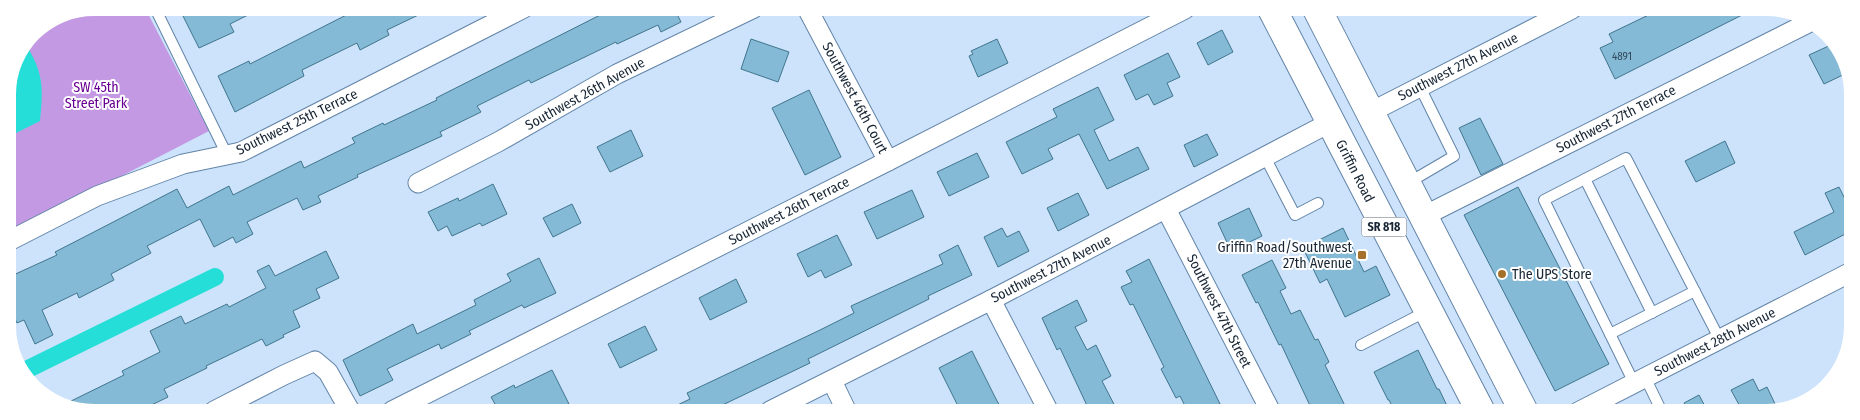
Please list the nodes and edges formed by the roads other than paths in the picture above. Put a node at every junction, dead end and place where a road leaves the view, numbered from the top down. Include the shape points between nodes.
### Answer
1 (159, 16) edge
2 (508, 16) edge
3 (737, 16) edge
4 (811, 16) edge
5 (1169, 16) edge
6 (1276, 16) edge
7 (1321, 16) edge
8 (1558, 16) edge
9 (1802, 25) edge
10 (1303, 69) junction
11 (1420, 87) junction
12 (1371, 112) junction
13 (1330, 122) junction
14 (228, 155) junction
15 (1265, 157) junction
16 (888, 161) junction
17 (1403, 174) junction
18 (1585, 179) junction
19 (418, 183) dead end
20 (1318, 203) dead end
21 (1166, 209) junction
22 (1424, 216) junction
23 (16, 236) edge
24 (1844, 276) edge
25 (1695, 292) junction
26 (991, 300) junction
27 (1428, 310) junction
28 (1652, 313) junction
29 (1610, 334) junction
30 (1720, 340) junction
31 (1361, 345) dead end
32 (1640, 380) junction
33 (832, 381) junction
34 (228, 404) edge
35 (346, 404) edge
36 (406, 404) edge
37 (786, 404) edge
38 (843, 404) edge
39 (1045, 404) edge
40 (1268, 404) edge
41 (1476, 404) edge
42 (1520, 404) edge
43 (1594, 404) edge
44 (1656, 404) edge

1 - 14 lane
2 - 14 street, Southwest 25th Terrace via 240,152
3 - 19 street, Southwest 26th Avenue via 617,74
4 - 16 street, Southwest 46th Court
5 - 16 street, Southwest 26th Terrace
6 - 10 main road, Griffin Road / SR 818
7 - 12 main road, SR 818
8 - 11 street, Southwest 27th Avenue
9 - 22 street, Southwest 27th Terrace
10 - 12 main road
10 - 13 main road, Griffin Road / SR 818
11 - 12 street, Southwest 27th Avenue
11 - 17 lane via 1454,156
12 - 17 main road, SR 818
13 - 15 street, Southwest 27th Avenue
13 - 17 main road
13 - 27 main road, Griffin Road / SR 818
14 - 23 street, Southwest 25th Terrace via 183,164 97,196
15 - 20 lane via 1295,215
15 - 21 street, Southwest 27th Avenue
16 - 36 street, Southwest 26th Terrace
17 - 22 main road, SR 818
18 - 25 lane via 1626,158
18 - 28 lane
18 - 29 lane via 1544,200
21 - 26 street, Southwest 27th Avenue
21 - 40 street, Southwest 47th Street
22 - 42 main road, SR 818
24 - 30 street, Southwest 28th Avenue
25 - 28 lane
25 - 30 lane
26 - 33 street, Southwest 27th Avenue
26 - 39 street
27 - 31 lane
27 - 41 main road, Griffin Road / SR 818
28 - 29 lane
29 - 32 lane
30 - 32 street, Southwest 28th Avenue
32 - 43 street, Southwest 28th Avenue
32 - 44 lane
33 - 37 street, Southwest 27th Avenue
33 - 38 street
34 - 35 street via 315,361 328,372

